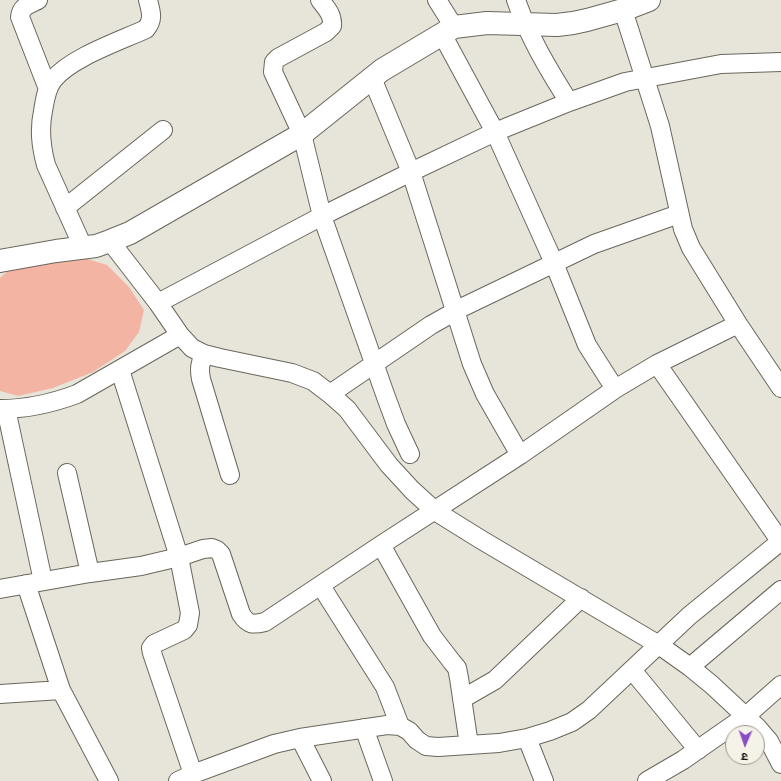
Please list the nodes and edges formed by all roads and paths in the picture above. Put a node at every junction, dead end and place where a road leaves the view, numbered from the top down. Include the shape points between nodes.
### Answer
1 (38, 0) edge
2 (148, 0) edge
3 (320, 0) edge
4 (437, 0) edge
5 (516, 0) edge
6 (649, 0) edge
7 (623, 10) junction
8 (525, 24) junction
9 (448, 30) junction
10 (781, 62) edge
11 (372, 78) junction
12 (645, 79) junction
13 (48, 89) junction
14 (569, 102) junction
15 (162, 130) dead end
16 (494, 132) junction
17 (302, 134) junction
18 (411, 172) junction
19 (65, 208) junction
20 (679, 214) junction
21 (322, 216) junction
22 (110, 242) junction
23 (83, 247) junction
24 (0, 261) edge
25 (554, 263) junction
26 (158, 303) junction
27 (456, 311) junction
28 (738, 324) junction
29 (180, 335) junction
30 (204, 354) junction
31 (374, 364) junction
32 (657, 364) junction
33 (120, 370) junction
34 (781, 388) edge
35 (615, 389) junction
36 (330, 394) junction
37 (3, 409) edge
38 (410, 454) dead end
39 (520, 455) junction
40 (67, 473) dead end
41 (230, 475) dead end
42 (435, 511) junction
43 (781, 542) edge
44 (381, 545) junction
45 (179, 557) junction
46 (90, 573) junction
47 (34, 583) junction
48 (321, 586) junction
49 (0, 589) edge
50 (781, 590) edge
51 (581, 598) junction
52 (659, 645) junction
53 (690, 666) junction
54 (632, 670) junction
55 (781, 685) edge
56 (61, 690) junction
57 (0, 694) edge
58 (462, 698) junction
59 (746, 716) junction
60 (400, 726) junction
61 (364, 728) junction
62 (300, 738) junction
63 (527, 738) junction
64 (469, 745) junction
65 (698, 750) junction
66 (781, 764) edge
67 (186, 778) edge
68 (109, 781) edge
69 (322, 781) edge
70 (383, 781) edge
71 (544, 781) edge
72 (646, 781) edge

1 - 13 street via 24,7 20,17
2 - 13 street via 152,18 146,29 74,62 61,71
3 - 17 street via 330,13 332,26 326,32 278,58 273,66 273,72
4 - 9 street
5 - 8 street
6 - 7 street
7 - 8 street via 573,23
7 - 12 street
8 - 9 street via 487,23
8 - 14 street
9 - 11 street
9 - 16 street
10 - 12 street via 721,64
11 - 17 street
11 - 18 street
12 - 14 street via 611,86
12 - 20 street via 660,126
13 - 19 street via 40,124 40,136 46,165
14 - 16 street
15 - 19 street
16 - 18 street
16 - 25 street
17 - 21 street
17 - 22 street
18 - 21 street
18 - 27 street
19 - 23 street
20 - 25 street via 594,244
20 - 28 street via 691,248
21 - 26 street
21 - 31 street
22 - 23 street
22 - 26 street
23 - 24 street
25 - 27 street
25 - 35 street via 585,340
26 - 29 street
27 - 31 street
27 - 39 street via 478,381
28 - 32 street
28 - 34 street
29 - 30 street via 192,348
29 - 33 street
30 - 36 street via 292,373 313,381
30 - 41 street via 199,371
31 - 36 street
31 - 38 street
32 - 35 street
32 - 43 street
33 - 37 street via 77,394 60,400
33 - 45 street
35 - 39 street
36 - 42 street via 347,409 389,465
37 - 47 street
39 - 42 street
40 - 46 street
42 - 44 street
42 - 51 street
43 - 52 street via 689,616
44 - 48 street
44 - 58 street via 432,636 456,668
45 - 46 street via 141,566
45 - 48 street via 203,549 217,550 221,554 241,614 248,623 255,625 265,622
45 - 67 street via 190,613 188,626 154,644 152,653
46 - 47 street
47 - 49 street
47 - 56 street
48 - 60 street via 385,688
50 - 53 street
51 - 52 street
51 - 58 street via 495,680
52 - 53 street
52 - 54 street
53 - 59 street
54 - 63 street via 589,710 572,722
54 - 65 street
55 - 59 street
56 - 57 street
56 - 68 street
58 - 64 street
59 - 65 street
59 - 66 street via 758,727
60 - 61 street
60 - 64 street via 426,746
61 - 62 street
61 - 70 street
62 - 67 street via 274,744
62 - 69 street
63 - 64 street
63 - 71 street
65 - 72 street

